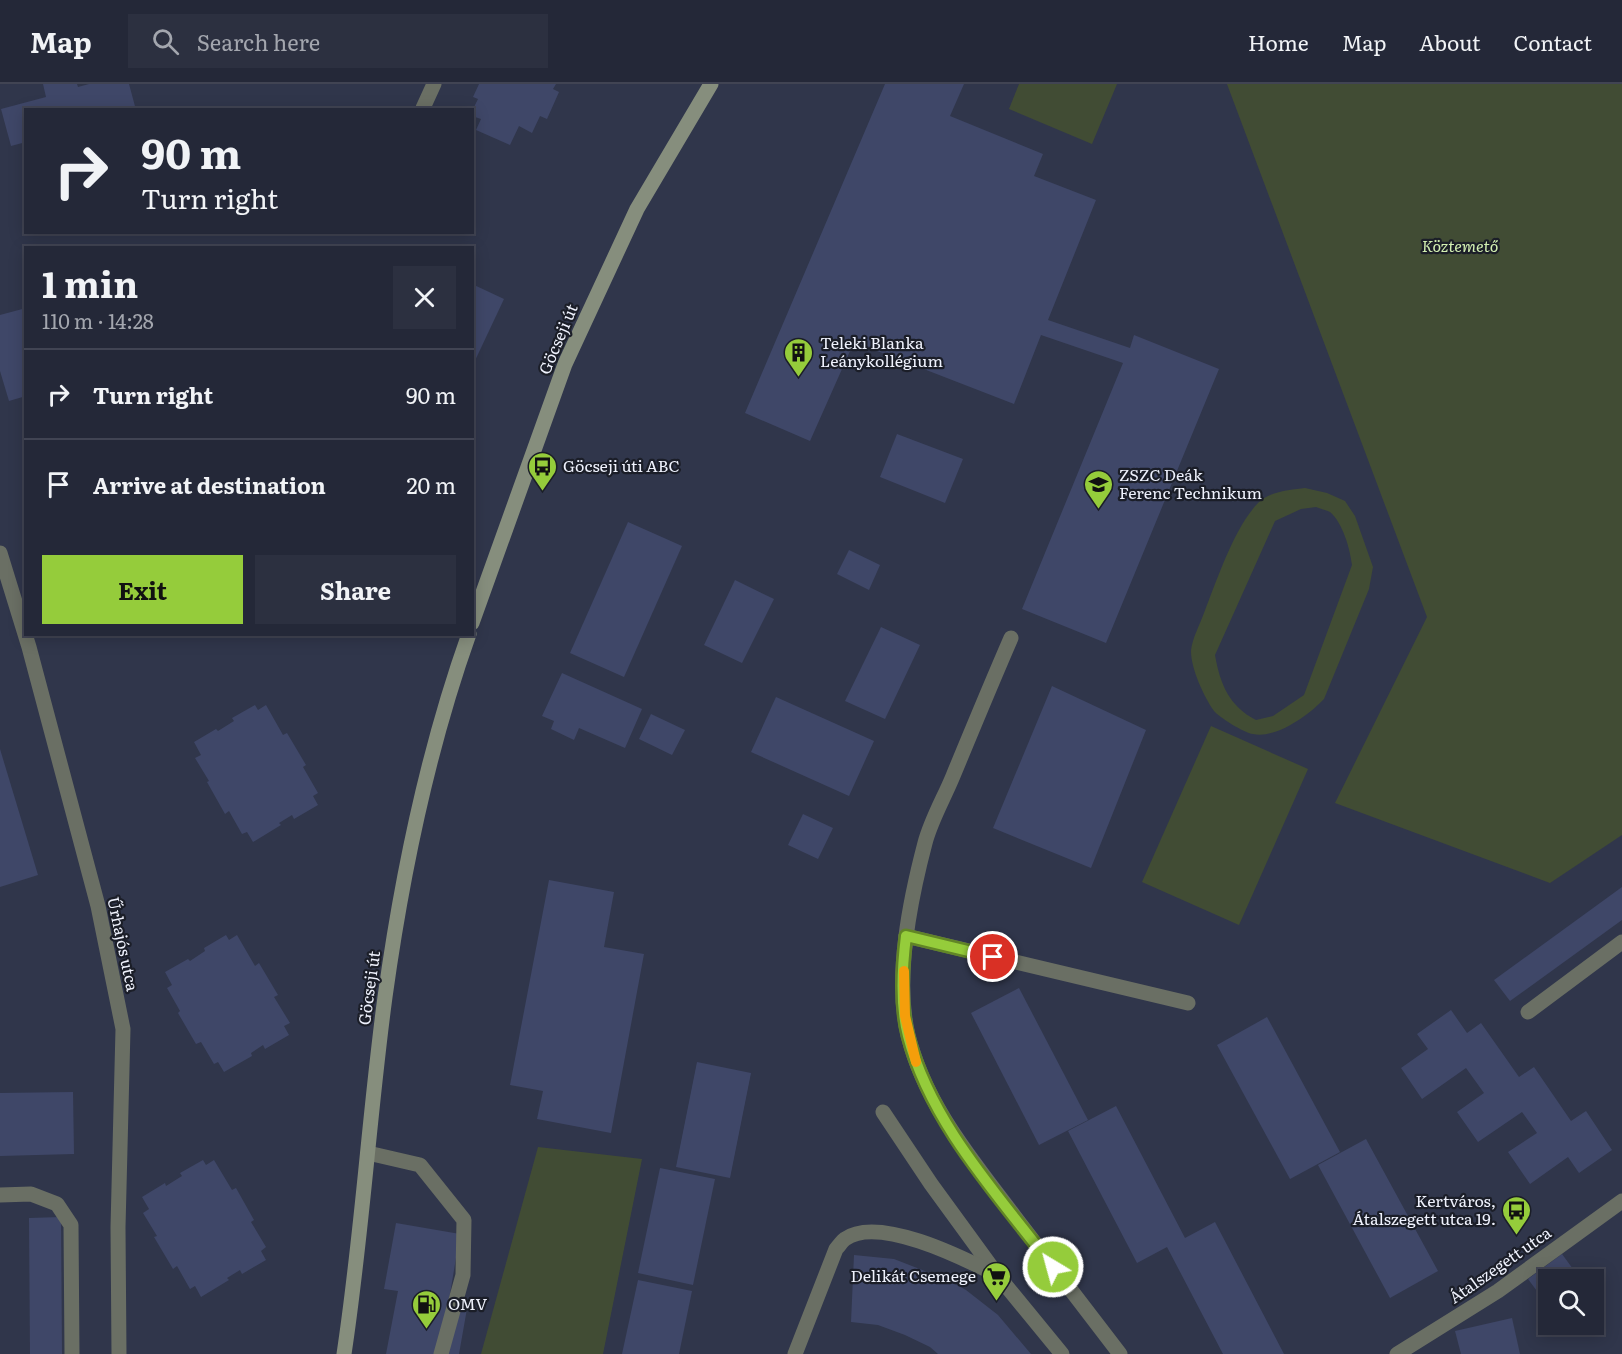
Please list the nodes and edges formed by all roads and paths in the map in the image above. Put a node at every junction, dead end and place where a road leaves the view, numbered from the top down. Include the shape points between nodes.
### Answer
1 (434, 84) edge
2 (711, 84) edge
3 (423, 108) dead end
4 (0, 553) edge
5 (6, 593) edge
6 (474, 617) edge
7 (24, 635) edge
8 (24, 636) edge
9 (468, 636) edge
10 (1011, 638) dead end
11 (906, 936) junction
12 (1622, 942) edge
13 (1188, 1003) dead end
14 (1528, 1012) dead end
15 (883, 1112) dead end
16 (368, 1153) junction
17 (0, 1195) edge
18 (1622, 1202) edge
19 (998, 1276) junction
20 (1406, 1352) edge
21 (72, 1354) edge
22 (119, 1354) edge
23 (344, 1354) edge
24 (441, 1354) edge
25 (795, 1354) edge
26 (1062, 1354) edge
27 (1120, 1354) edge

1 - 3 street
2 - 6 main road, Göcseji út via 637,208 565,364
4 - 5 street, Űrhajós utca
5 - 7 street, Űrhajós utca
8 - 22 street, Űrhajós utca via 98,906 123,1029
9 - 16 main road, Göcseji út via 414,824 385,998
10 - 11 street via 926,841
11 - 13 street
11 - 27 street via 905,1016 927,1087 973,1162
12 - 14 street
15 - 19 street
16 - 23 main road, Göcseji út
16 - 24 street via 420,1165 464,1220 463,1275
17 - 21 street via 31,1194 57,1204 71,1225
18 - 20 street, Átalszegett utca
19 - 25 street via 952,1252 915,1239 876,1232 846,1238 836,1249
19 - 26 street

